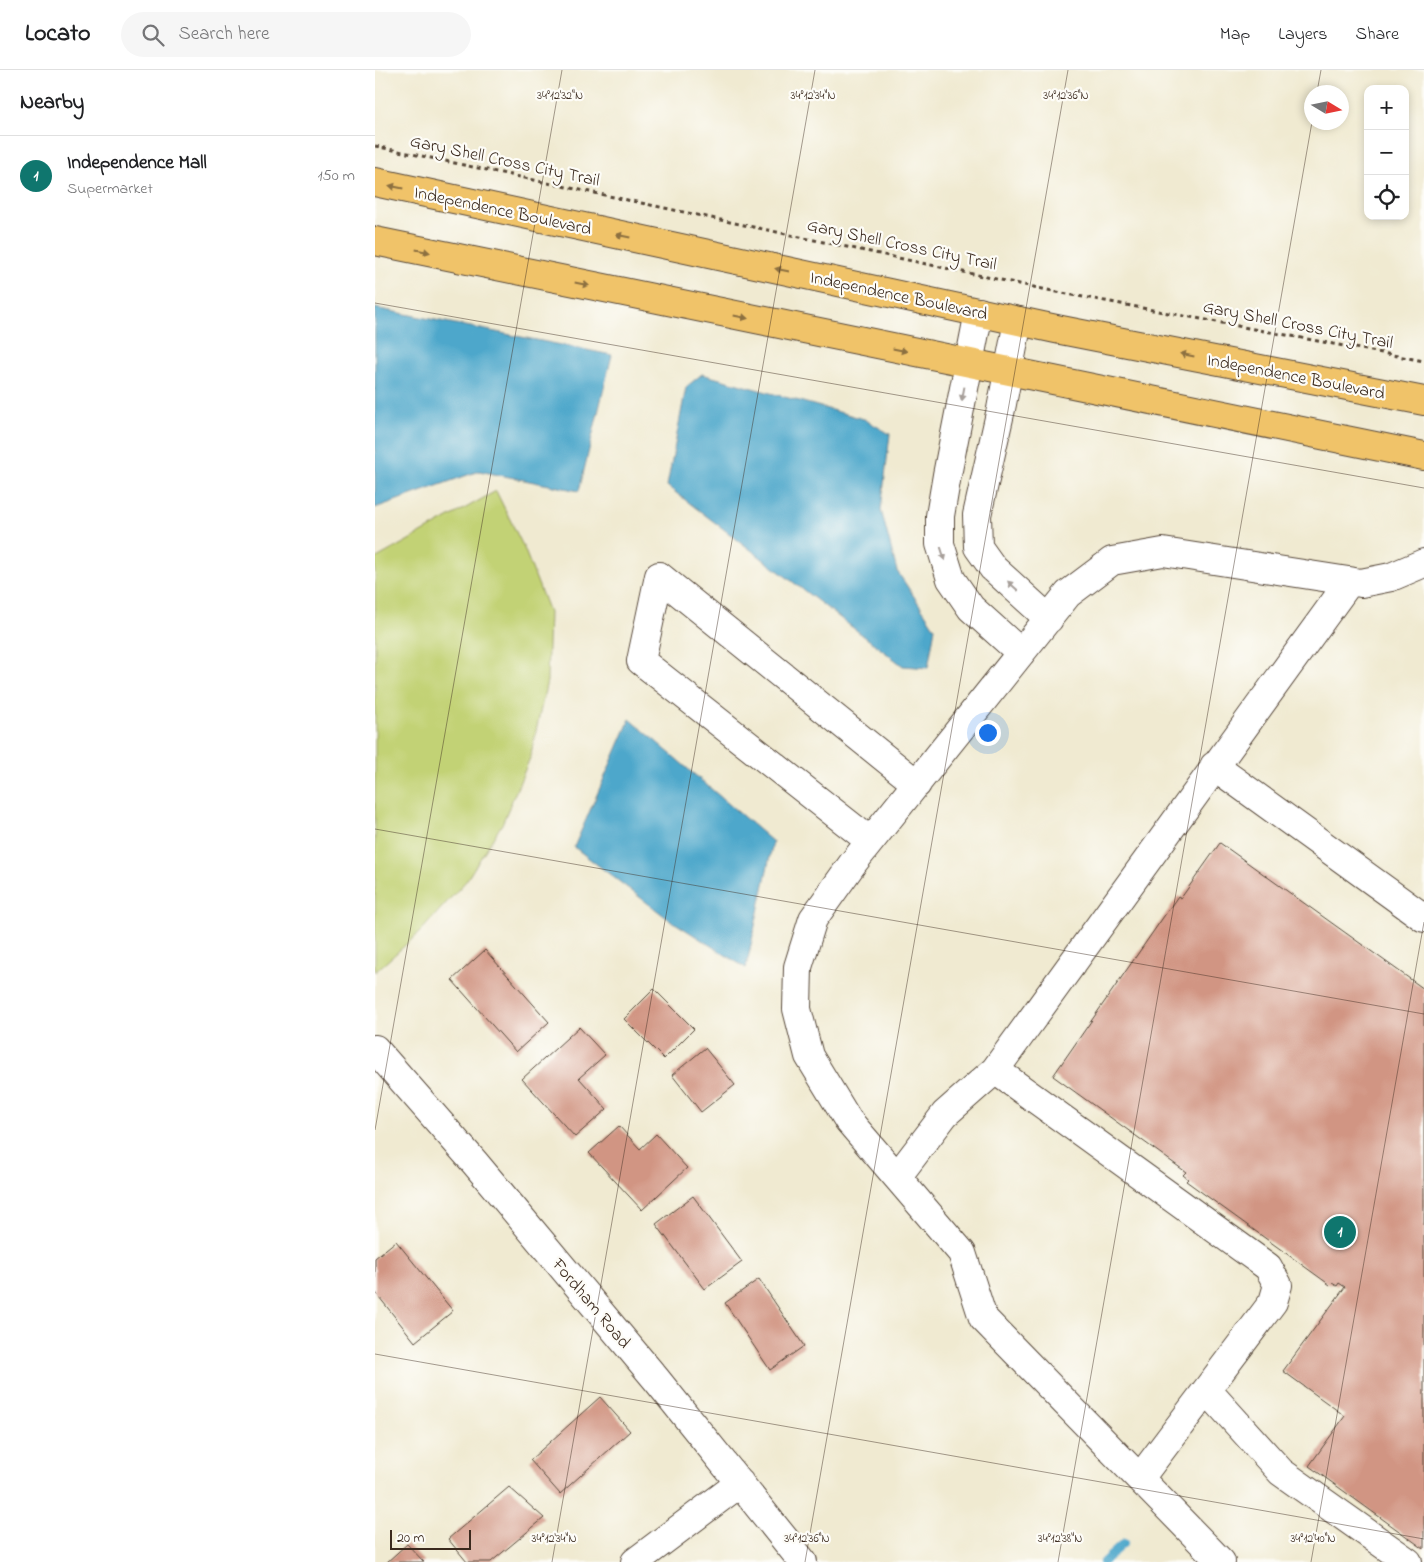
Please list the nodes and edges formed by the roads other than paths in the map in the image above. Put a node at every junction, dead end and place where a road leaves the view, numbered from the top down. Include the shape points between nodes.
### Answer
1 (375, 182) edge
2 (375, 241) edge
3 (979, 312) junction
4 (1018, 320) junction
5 (969, 364) junction
6 (1008, 372) junction
7 (1424, 401) edge
8 (1424, 456) edge
9 (1424, 563) edge
10 (1350, 581) junction
11 (1049, 619) junction
12 (1021, 653) junction
13 (1214, 766) junction
14 (917, 784) junction
15 (870, 841) junction
16 (1424, 918) edge
17 (375, 1049) edge
18 (995, 1070) junction
19 (897, 1177) junction
20 (1207, 1390) junction
21 (1140, 1478) junction
22 (740, 1483) junction
23 (635, 1562) edge
24 (803, 1562) edge
25 (1221, 1562) edge
26 (1408, 1562) edge

3 -> 1 main road, Independence Boulevard
2 -> 5 main road
3 - 4 main road, Independence Boulevard
3 - 5 street
4 - 6 street
7 -> 4 main road, Independence Boulevard
5 - 6 main road
5 -> 12 street via 940,516 939,544 951,579 971,608
6 - 8 main road
11 -> 6 street via 993,568 978,547 977,515
9 - 10 street via 1391,577 1361,583
10 - 11 street via 1163,552 1112,561 1068,594
10 - 13 street
11 - 12 street
12 - 14 street
13 - 16 street
13 - 18 street
14 - 15 street
14 - 15 street via 659,576 641,661
15 - 19 street via 813,919 798,967 797,1009 809,1056 848,1120
17 - 22 street, Fordham Road via 475,1163
18 - 19 street via 945,1114
18 - 20 street via 1268,1267 1278,1285 1273,1302
19 - 21 street via 962,1253 983,1318
20 - 21 street
20 - 26 street via 1281,1472
21 - 25 street
22 - 23 street
22 - 24 street, Fordham Road

